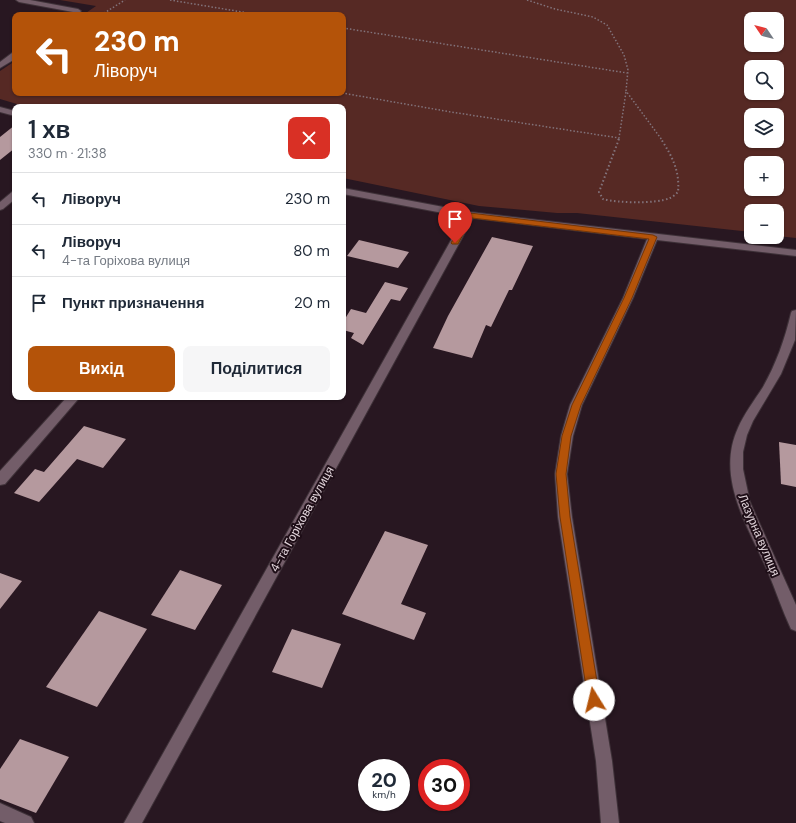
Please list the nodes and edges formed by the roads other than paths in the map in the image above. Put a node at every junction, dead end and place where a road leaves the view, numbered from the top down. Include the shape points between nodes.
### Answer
1 (19, 0) edge
2 (72, 12) edge
3 (12, 57) edge
4 (0, 66) edge
5 (0, 109) edge
6 (12, 113) edge
7 (346, 192) edge
8 (12, 197) edge
9 (0, 207) edge
10 (470, 215) junction
11 (653, 237) junction
12 (795, 253) edge
13 (796, 265) edge
14 (796, 313) edge
15 (71, 400) edge
16 (0, 480) edge
17 (796, 624) edge
18 (0, 812) edge
19 (25, 823) edge
20 (133, 823) edge
21 (610, 823) edge

1 - 2 street
3 - 4 street
5 - 6 street
7 - 10 street
8 - 9 street
10 - 11 street
10 - 20 street, 4-та Горіхова вулиця
11 - 12 street
11 - 21 street via 628,298 576,405 567,436 561,474 565,517 604,761
12 - 13 street
14 - 17 street, Лазурна вулиця via 785,353 741,434 736,455 737,478 743,505 783,589
15 - 16 street
18 - 19 street

